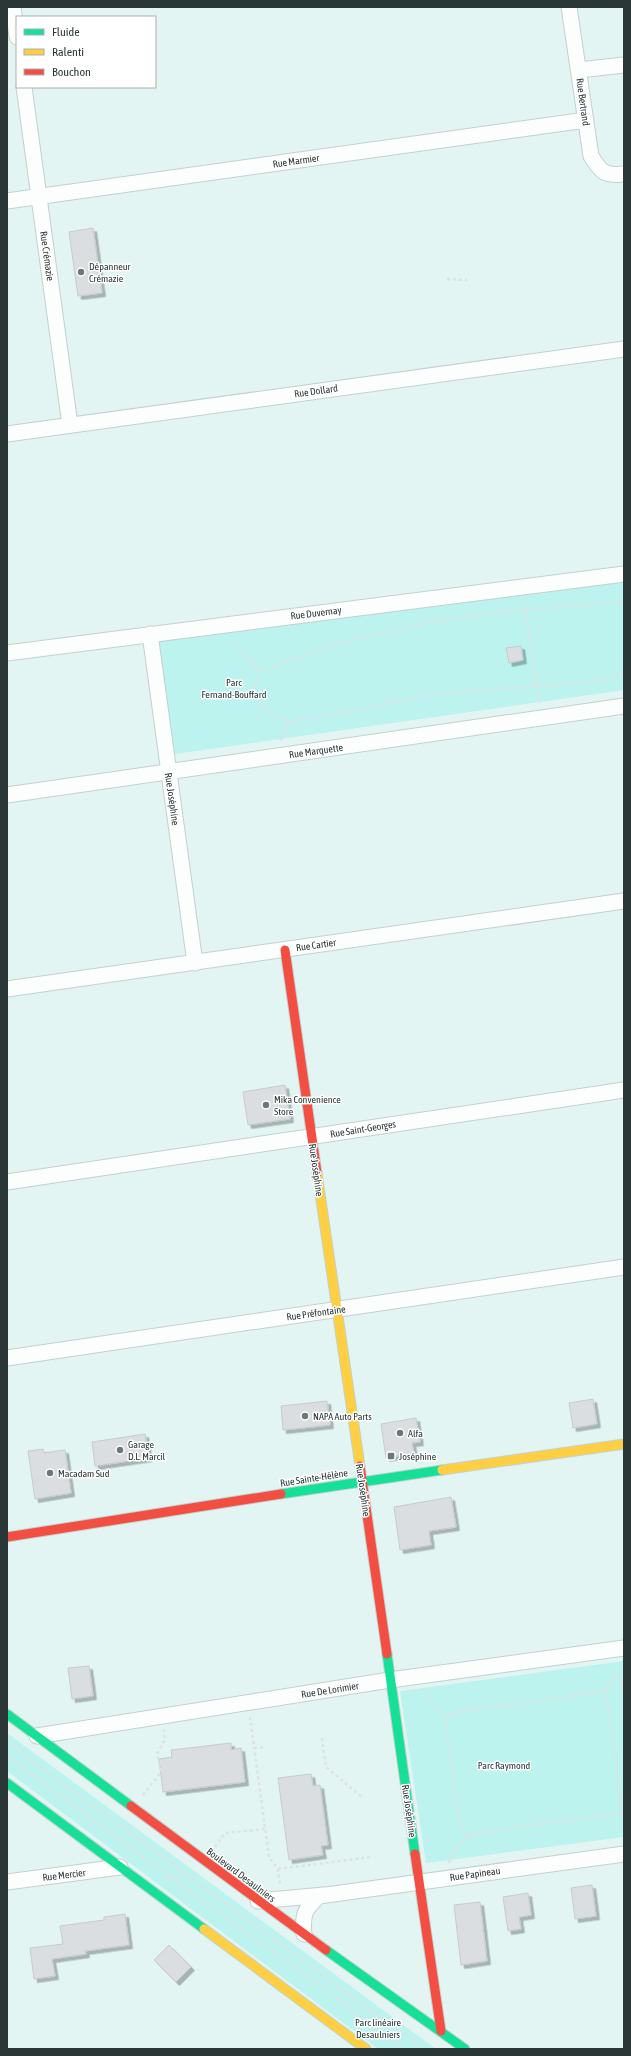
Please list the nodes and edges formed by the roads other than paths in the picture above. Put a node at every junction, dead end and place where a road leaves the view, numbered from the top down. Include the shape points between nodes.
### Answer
1 (13, 7) edge
2 (569, 7) edge
3 (16, 30) edge
4 (624, 65) edge
5 (579, 70) junction
6 (24, 88) edge
7 (586, 120) junction
8 (624, 174) edge
9 (39, 197) junction
10 (7, 201) edge
11 (624, 349) edge
12 (70, 425) junction
13 (7, 434) edge
14 (624, 574) edge
15 (150, 634) junction
16 (7, 653) edge
17 (624, 706) edge
18 (169, 772) junction
19 (7, 795) edge
20 (624, 901) edge
21 (285, 950) junction
22 (195, 963) junction
23 (7, 989) edge
24 (624, 1090) edge
25 (312, 1136) junction
26 (7, 1182) edge
27 (624, 1267) edge
28 (337, 1310) junction
29 (7, 1358) edge
30 (624, 1444) edge
31 (362, 1481) junction
32 (7, 1536) edge
33 (624, 1648) edge
34 (390, 1680) junction
35 (7, 1714) edge
36 (38, 1736) junction
37 (7, 1783) edge
38 (624, 1854) edge
39 (120, 1867) junction
40 (7, 1882) edge
41 (419, 1882) junction
42 (326, 1895) junction
43 (258, 1901) junction
44 (304, 1934) junction
45 (441, 2031) junction
46 (366, 2049) edge
47 (465, 2049) edge

1 - 3 street
2 - 5 street, Rue Bertrand
4 - 5 street
5 - 7 street, Rue Bertrand
6 - 9 street, Rue Crémazie
7 - 8 street, Rue Bertrand via 591,156 601,171 612,176
7 - 9 street, Rue Marmier
9 - 10 street, Rue Marmier
9 - 12 street, Rue Crémazie
11 - 12 street, Rue Dollard
12 - 13 street, Rue Dollard
14 - 15 street, Rue Duvernay
15 - 16 street, Rue Duvernay
15 - 18 street, Rue Joséphine
17 - 18 street, Rue Marquette
18 - 19 street, Rue Marquette
18 - 22 street, Rue Joséphine
20 - 21 street, Rue Cartier
21 - 22 street, Rue Cartier
21 - 25 street, Rue Joséphine
22 - 23 street, Rue Cartier
24 - 25 street, Rue Saint-Georges
25 - 26 street, Rue Saint-Georges
25 - 28 street, Rue Joséphine
27 - 28 street, Rue Préfontaine
28 - 29 street, Rue Préfontaine
28 - 31 street, Rue Joséphine
30 - 31 street, Rue Sainte-Hélène
31 - 32 street, Rue Sainte-Hélène
31 - 34 street, Rue Joséphine
33 - 34 street, Rue De Lorimier
34 - 36 street, Rue De Lorimier
34 - 41 street, Rue Joséphine
35 - 36 street, Boulevard Desaulniers
36 - 43 street, Boulevard Desaulniers
37 - 39 street
38 - 41 street, Rue Papineau
39 - 40 street, Rue Mercier
39 - 46 street
41 - 42 street, Rue Papineau
41 - 45 street, Rue Joséphine
42 - 43 street, Rue Papineau
42 - 44 street, Rue Papineau via 319,1896 308,1906 302,1919
43 - 44 street, Boulevard Desaulniers
44 - 45 street, Boulevard Desaulniers
45 - 47 street, Boulevard Desaulniers

